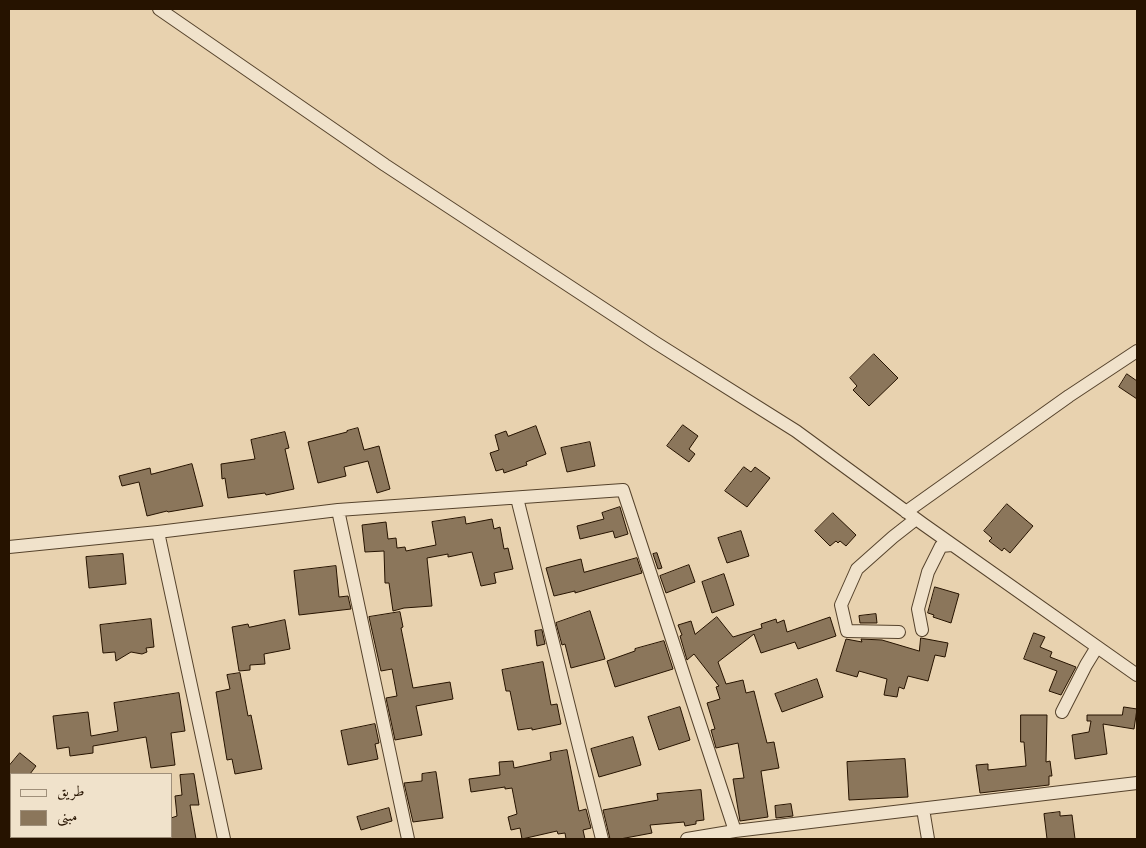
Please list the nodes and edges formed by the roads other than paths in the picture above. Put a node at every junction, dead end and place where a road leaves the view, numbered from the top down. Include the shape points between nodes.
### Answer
1 (159, 9) edge
2 (1137, 351) edge
3 (517, 498) junction
4 (338, 510) junction
5 (911, 516) junction
6 (158, 532) junction
7 (952, 545) junction
8 (9, 547) edge
9 (922, 630) dead end
10 (898, 632) dead end
11 (1097, 647) junction
12 (1137, 675) edge
13 (1062, 712) dead end
14 (1137, 783) edge
15 (923, 809) junction
16 (735, 831) junction
17 (224, 839) edge
18 (408, 839) edge
19 (602, 839) edge
20 (687, 839) edge
21 (928, 839) edge

1 - 5 street via 385,165 796,431
2 - 5 street via 1069,396
3 - 4 street
3 - 16 street via 624,490
3 - 19 street
4 - 6 street
4 - 18 street
5 - 7 street
5 - 10 street via 857,569 841,605 847,632
6 - 8 street
6 - 17 street
7 - 9 street via 941,546 928,572 918,609
7 - 11 street
11 - 12 street
11 - 13 street
14 - 15 street
15 - 16 street
15 - 21 street
16 - 20 street

